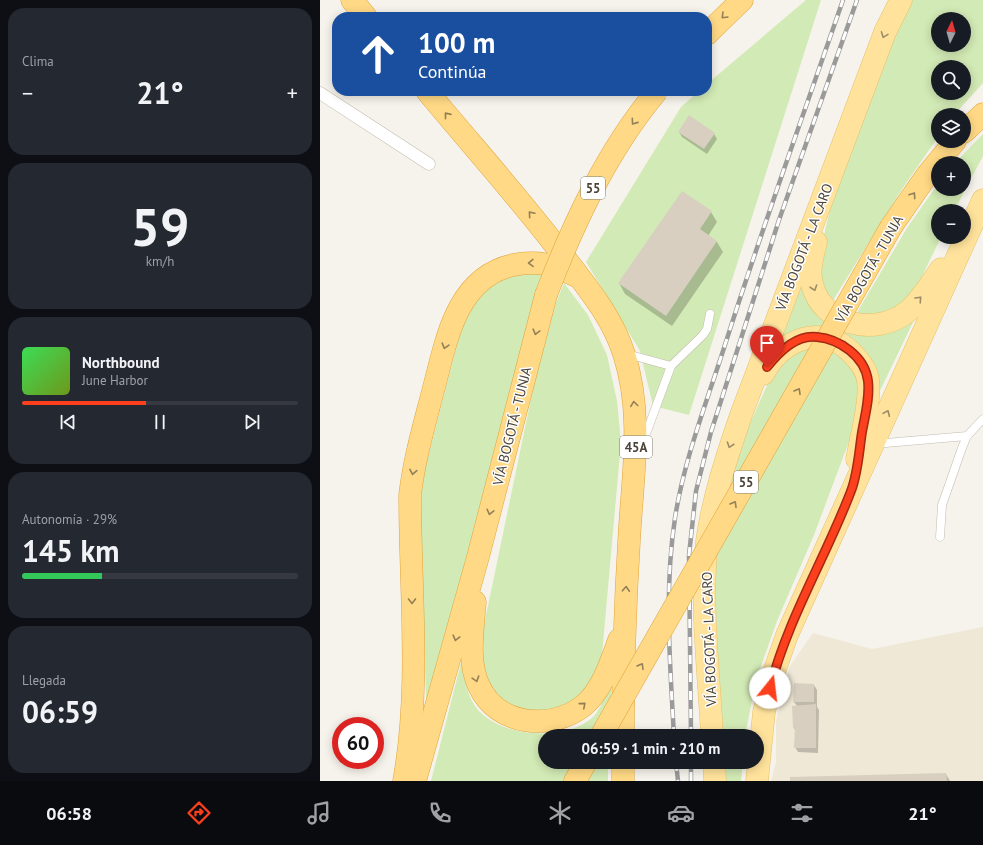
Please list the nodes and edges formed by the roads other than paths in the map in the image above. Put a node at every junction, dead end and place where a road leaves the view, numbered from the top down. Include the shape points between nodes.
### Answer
1 (352, 0) edge
2 (742, 0) edge
3 (901, 0) edge
4 (362, 12) edge
5 (712, 29) edge
6 (320, 93) edge
7 (431, 96) edge
8 (652, 96) edge
9 (983, 114) edge
10 (854, 116) junction
11 (971, 125) edge
12 (949, 148) edge
13 (429, 164) dead end
14 (983, 200) edge
15 (971, 223) edge
16 (958, 244) edge
17 (961, 244) edge
18 (581, 278) junction
19 (710, 314) dead end
20 (624, 354) junction
21 (671, 366) junction
22 (741, 415) junction
23 (983, 419) edge
24 (967, 436) junction
25 (872, 444) junction
26 (636, 459) junction
27 (852, 490) junction
28 (940, 538) dead end
29 (478, 557) junction
30 (624, 628) junction
31 (605, 729) edge
32 (623, 729) edge
33 (712, 729) edge
34 (582, 769) edge
35 (623, 769) edge
36 (714, 769) edge
37 (404, 781) edge
38 (415, 781) edge
39 (576, 781) edge
40 (622, 781) edge
41 (715, 781) edge
42 (757, 781) edge

1 - 4 highway
2 -> 5 highway
3 -> 10 main road, VÍA BOGOTÁ - LA CARO / 55 via 885,32
6 - 13 street
18 -> 7 highway, 45A via 539,223
8 -> 29 highway, VÍA BOGOTÁ - TUNJA / 55, bridge via 619,143 591,192 566,242 546,294
9 - 11 highway
10 -> 16 main road via 811,264 812,283 818,300 830,314 845,321 859,325 877,324 906,312 923,295
10 - 22 main road, VÍA BOGOTÁ - LA CARO / 55
31 -> 12 highway, VÍA BOGOTÁ - TUNJA / 55, bridge via 892,227 927,175
14 - 15 main road
25 -> 17 main road
18 - 20 highway, 45A via 609,320
18 -> 37 highway via 564,269 541,262 527,262 501,268 483,279 467,295 455,314 412,477 410,524 413,681
19 - 21 lane via 703,335
20 - 21 lane
26 -> 20 highway, 45A via 635,415
21 - 26 lane
22 - 27 main road via 767,367 777,354 795,341 814,336 832,339 849,350 862,363 868,379 869,398
22 -> 33 main road, VÍA BOGOTÁ - LA CARO / 55 via 721,477 708,541 704,583
23 - 24 lane
24 - 25 lane
24 - 28 lane via 942,505
25 - 27 main road
30 -> 26 highway, 45A via 629,528
27 - 42 main road via 787,635 773,675 764,712
29 -> 30 highway via 472,647 473,670 479,687 489,701 504,713 519,720 542,722 565,718 584,706 597,690 611,663
29 -> 38 highway, VÍA BOGOTÁ - TUNJA / 55
30 - 32 highway, 45A
34 - 39 highway
35 - 40 highway
36 - 41 main road

